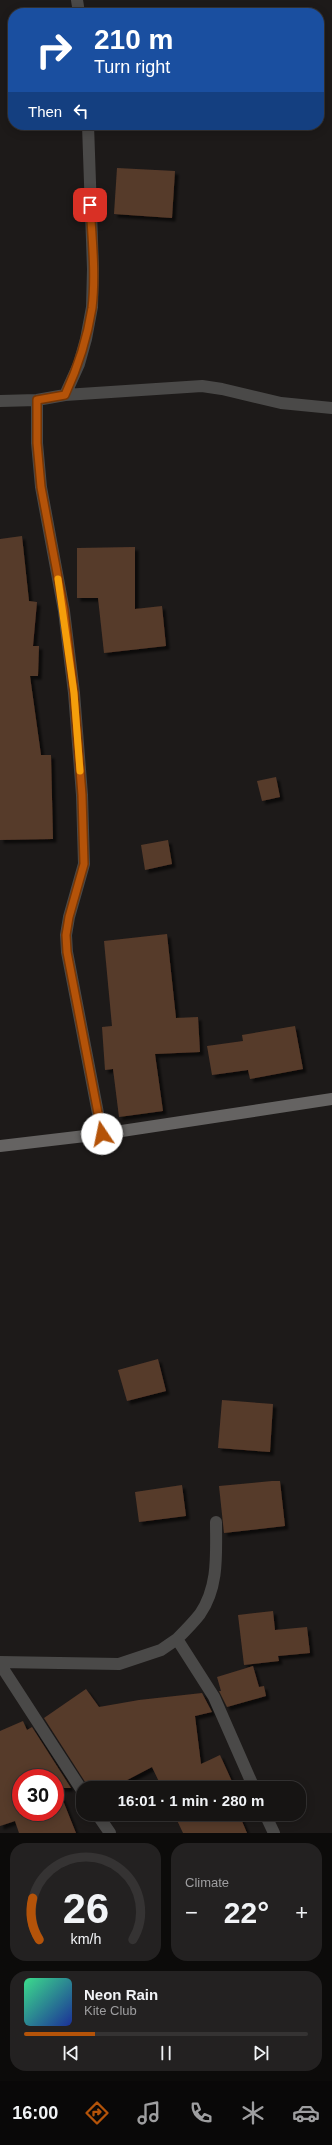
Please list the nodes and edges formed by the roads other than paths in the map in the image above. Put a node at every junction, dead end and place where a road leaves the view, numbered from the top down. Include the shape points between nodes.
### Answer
1 (88, 130) edge
2 (65, 395) junction
3 (37, 400) junction
4 (0, 401) edge
5 (332, 408) edge
6 (332, 1100) edge
7 (102, 1134) junction
8 (0, 1146) edge
9 (216, 1522) dead end
10 (177, 1639) junction
11 (0, 1663) edge
12 (76, 1781) edge
13 (251, 1781) edge
14 (102, 1821) edge
15 (268, 1821) edge
16 (110, 1833) edge
17 (274, 1833) edge

1 - 2 street via 92,307 79,364
2 - 3 street
2 - 5 street via 202,386 281,403
3 - 4 street
3 - 7 street via 41,487 64,610 82,795 84,864 69,917 67,952
6 - 7 street
7 - 8 street
9 - 10 street via 216,1575 210,1594 200,1614
10 - 11 street via 161,1650 119,1664
10 - 13 street via 214,1698
11 - 12 street
14 - 16 street
15 - 17 street

